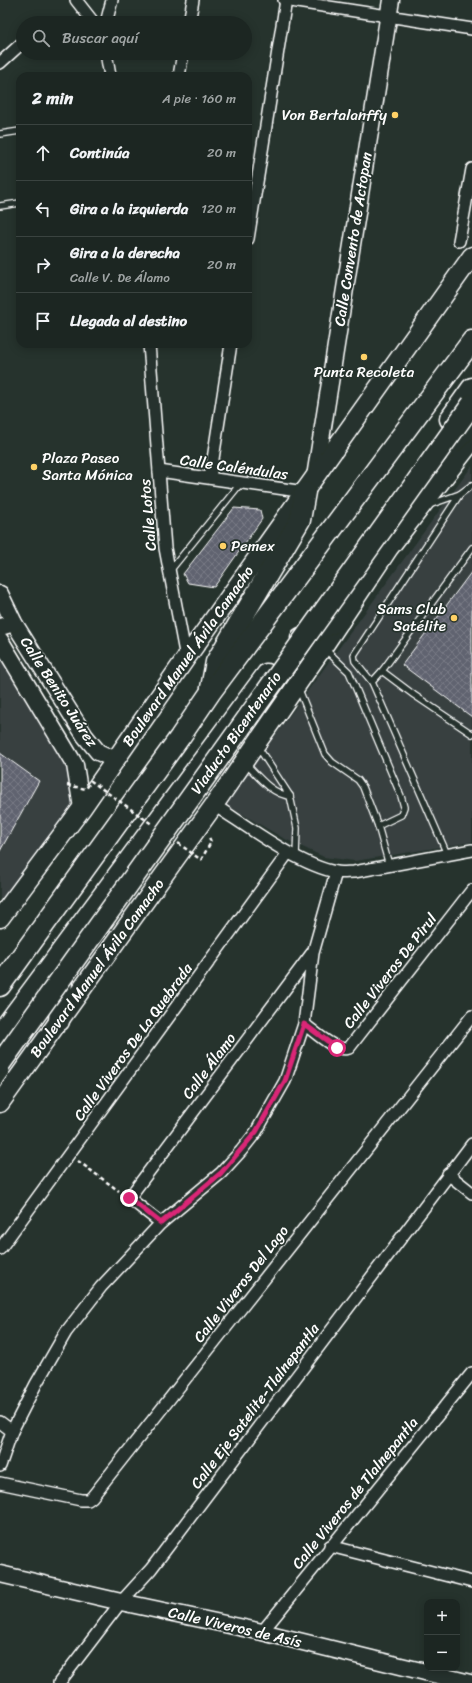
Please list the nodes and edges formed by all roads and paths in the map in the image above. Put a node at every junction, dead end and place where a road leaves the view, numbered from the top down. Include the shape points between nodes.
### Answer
1 (76, 0) edge
2 (112, 0) edge
3 (193, 0) edge
4 (285, 0) edge
5 (391, 0) edge
6 (89, 16) edge
7 (108, 16) edge
8 (190, 16) edge
9 (388, 16) junction
10 (472, 29) edge
11 (16, 48) edge
12 (107, 60) edge
13 (182, 60) edge
14 (0, 63) edge
15 (109, 72) edge
16 (180, 72) edge
17 (16, 132) edge
18 (0, 134) edge
19 (472, 169) edge
20 (16, 204) edge
21 (0, 206) edge
22 (252, 213) edge
23 (459, 241) dead end
24 (472, 256) edge
25 (472, 341) edge
26 (149, 348) edge
27 (230, 348) edge
28 (472, 388) edge
29 (472, 404) edge
30 (472, 424) edge
31 (472, 441) edge
32 (159, 471) junction
33 (210, 478) junction
34 (417, 479) junction
35 (242, 483) junction
36 (310, 485) junction
37 (472, 485) edge
38 (460, 494) junction
39 (419, 509) junction
40 (472, 548) edge
41 (169, 572) junction
42 (0, 594) edge
43 (340, 620) junction
44 (7, 625) edge
45 (0, 640) edge
46 (290, 643) junction
47 (323, 647) junction
48 (186, 658) junction
49 (382, 671) junction
50 (372, 682) junction
51 (297, 683) junction
52 (210, 693) junction
53 (472, 734) edge
54 (256, 743) junction
55 (115, 760) junction
56 (243, 762) junction
57 (67, 785) dead end
58 (290, 796) junction
59 (214, 805) junction
60 (82, 808) junction
61 (378, 826) junction
62 (156, 827) dead end
63 (175, 841) dead end
64 (210, 842) dead end
65 (472, 850) edge
66 (292, 854) junction
67 (447, 854) junction
68 (389, 865) junction
69 (336, 872) junction
70 (472, 890) edge
71 (0, 918) edge
72 (64, 948) junction
73 (313, 953) junction
74 (0, 986) edge
75 (472, 1016) edge
76 (59, 1021) junction
77 (304, 1024) junction
78 (0, 1034) edge
79 (0, 1064) edge
80 (0, 1103) edge
81 (472, 1144) edge
82 (70, 1155) junction
83 (448, 1174) junction
84 (472, 1193) edge
85 (129, 1198) junction
86 (161, 1223) junction
87 (0, 1249) edge
88 (470, 1380) edge
89 (0, 1422) edge
90 (12, 1431) junction
91 (0, 1466) edge
92 (0, 1483) edge
93 (330, 1546) junction
94 (0, 1574) edge
95 (472, 1582) edge
96 (121, 1602) junction
97 (262, 1632) junction
98 (59, 1683) edge
99 (470, 1683) edge

1 - 6 street
2 - 7 street
3 - 8 street
4 - 9 street
4 - 22 street
5 - 9 street, Calle Convento de Actopan
9 - 10 street
9 - 36 street, Calle Convento de Actopan
11 - 14 street
12 - 15 street
13 - 16 street
17 - 18 lane
19 - 23 street
20 - 21 lane
24 - 36 main road, Boulevard Manuel Ávila Camacho
25 - 52 highway
26 - 32 street, Calle Lotos
27 - 33 street
28 - 46 highway
29 - 34 highway, Viaducto Bicentenario, bridge
30 - 34 highway, bridge
31 - 39 main road, Boulevard Manuel Ávila Camacho
32 - 33 street, Calle Caléndulas
32 - 41 street, Calle Lotos
33 - 35 street, Calle Caléndulas
34 - 79 highway, Viaducto Bicentenario, bridge
35 - 36 street, Calle Caléndulas
35 - 41 lane
36 - 48 main road, Boulevard Manuel Ávila Camacho
36 - 52 highway via 300,520 216,662
37 - 38 lane
38 - 39 lane
38 - 50 lane via 354,655 355,661
39 - 43 main road, Boulevard Manuel Ávila Camacho via 388,548
40 - 49 lane
41 - 48 street, Calle Lotos
42 - 44 street, Calle Benito Juárez
43 - 46 highway
43 - 47 main road, Boulevard Manuel Ávila Camacho
44 - 55 street, Calle Benito Juárez via 85,736 98,752
45 - 60 street, Calle Benito Juárez via 75,765
46 - 72 highway
47 - 51 main road, Boulevard Manuel Ávila Camacho
47 - 61 lane via 349,672 401,796 404,807 401,815
48 - 55 main road, Boulevard Manuel Ávila Camacho
49 - 50 lane
49 - 53 lane
50 - 67 lane
51 - 54 main road, Boulevard Manuel Ávila Camacho
51 - 61 lane via 325,754 358,780
52 - 74 highway
54 - 56 main road, Boulevard Manuel Ávila Camacho
54 - 58 lane
55 - 60 main road, Boulevard Manuel Ávila Camacho
56 - 58 lane via 275,792
56 - 59 main road, Boulevard Manuel Ávila Camacho
57 - 62 path, bridge via 86,789 91,781
58 - 66 lane via 297,828
59 - 66 street
59 - 76 main road, Boulevard Manuel Ávila Camacho
60 - 71 main road, Boulevard Manuel Ávila Camacho
61 - 68 lane
63 - 64 path, bridge via 201,860
65 - 67 street
66 - 69 street
66 - 82 street, Calle Viveros De La Quebrada
67 - 68 street
68 - 69 street via 354,872
69 - 73 street
70 - 77 street, Calle Viveros De Pirul via 349,1048 337,1048
72 - 76 highway
72 - 78 highway
73 - 77 street
73 - 85 street, Calle Álamo
75 - 92 street, Calle Viveros Del Lago via 92,1497 81,1500
76 - 80 main road, Boulevard Manuel Ávila Camacho
77 - 86 street via 285,1081 256,1132 221,1173
81 - 83 street, Calle Eje Satelite-Tlalnepantla
82 - 85 path
82 - 87 street, Calle Viveros De La Quebrada
83 - 84 street
83 - 96 street, Calle Eje Satelite-Tlalnepantla via 151,1569
85 - 86 street
86 - 90 street via 101,1287 66,1332
88 - 93 street, Calle Viveros de Tlalnepantla
89 - 90 street
90 - 91 street
93 - 95 street
93 - 97 street, Calle Viveros de Tlalnepantla
94 - 96 street, Calle Viveros de Asís
96 - 97 street, Calle Viveros de Asís
96 - 98 street, Calle Eje Satelite-Tlalnepantla
97 - 99 street, Calle Viveros de Asís

